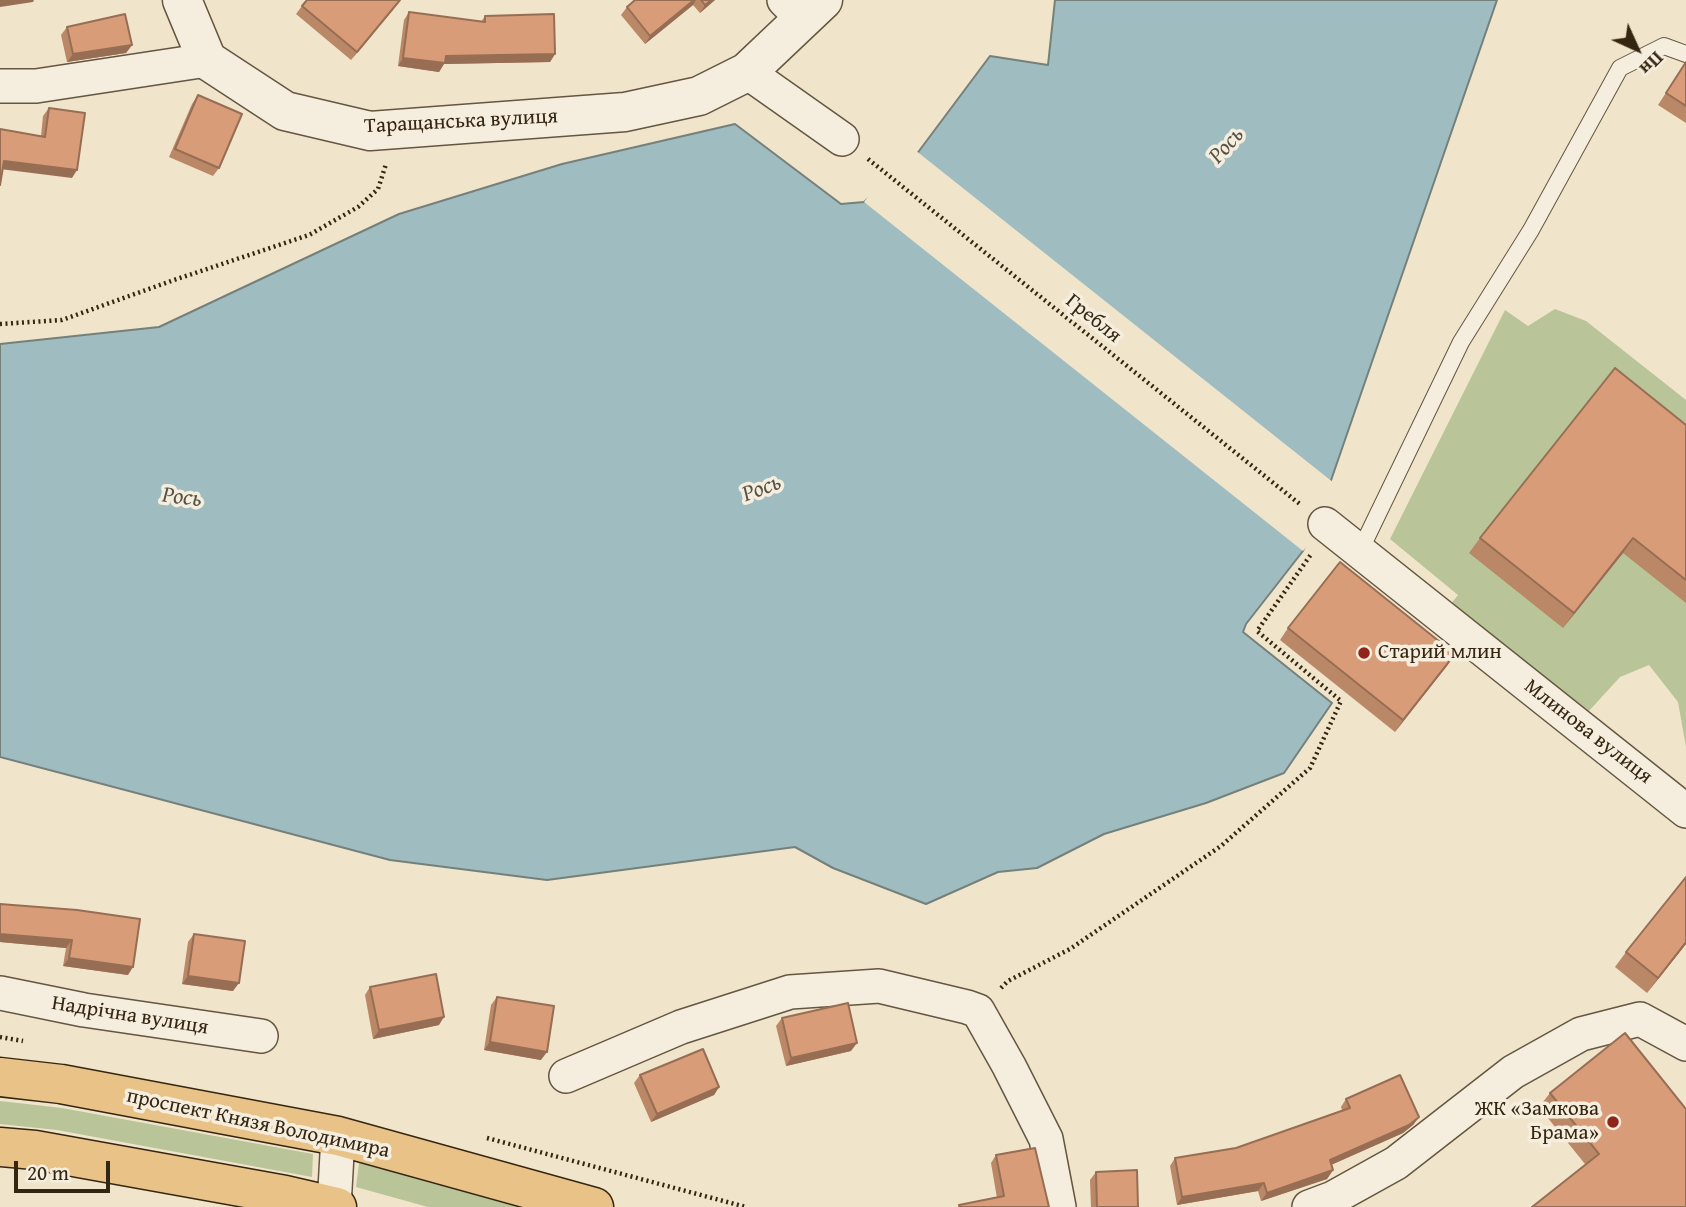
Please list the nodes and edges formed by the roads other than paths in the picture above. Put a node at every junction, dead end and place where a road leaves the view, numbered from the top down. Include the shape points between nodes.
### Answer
1 (183, 0) edge
2 (804, 7) edge
3 (1686, 54) edge
4 (207, 60) junction
5 (747, 72) junction
6 (0, 86) edge
7 (842, 139) road end
8 (1325, 524) road end
9 (1360, 551) junction
10 (1686, 811) edge
11 (0, 993) edge
12 (261, 1036) dead end
13 (1686, 1044) edge
14 (566, 1076) dead end
15 (0, 1077) edge
16 (338, 1136) junction
17 (0, 1147) edge
18 (335, 1207) edge
19 (594, 1207) edge
20 (1059, 1207) edge
21 (1309, 1207) edge

1 - 4 street
2 - 5 street, Таращанська вулиця
3 - 9 lane via 1664,46 1620,68 1531,230 1461,342
4 - 5 street, Таращанська вулиця via 285,111 370,131 625,112 699,96
4 - 6 street via 36,86
5 - 7 street
8 - 9 street, Млинова вулиця
9 - 10 street, Млинова вулиця
11 - 12 street, Надрічна вулиця
13 - 21 street via 1640,1018 1581,1034 1513,1072 1396,1163
14 - 20 street via 681,1027 790,992 879,986 978,1011 1046,1139
15 - 16 main road, проспект Князя Володимира via 61,1084
16 - 18 street
16 - 19 main road, проспект Князя Володимира
17 - 18 main road

